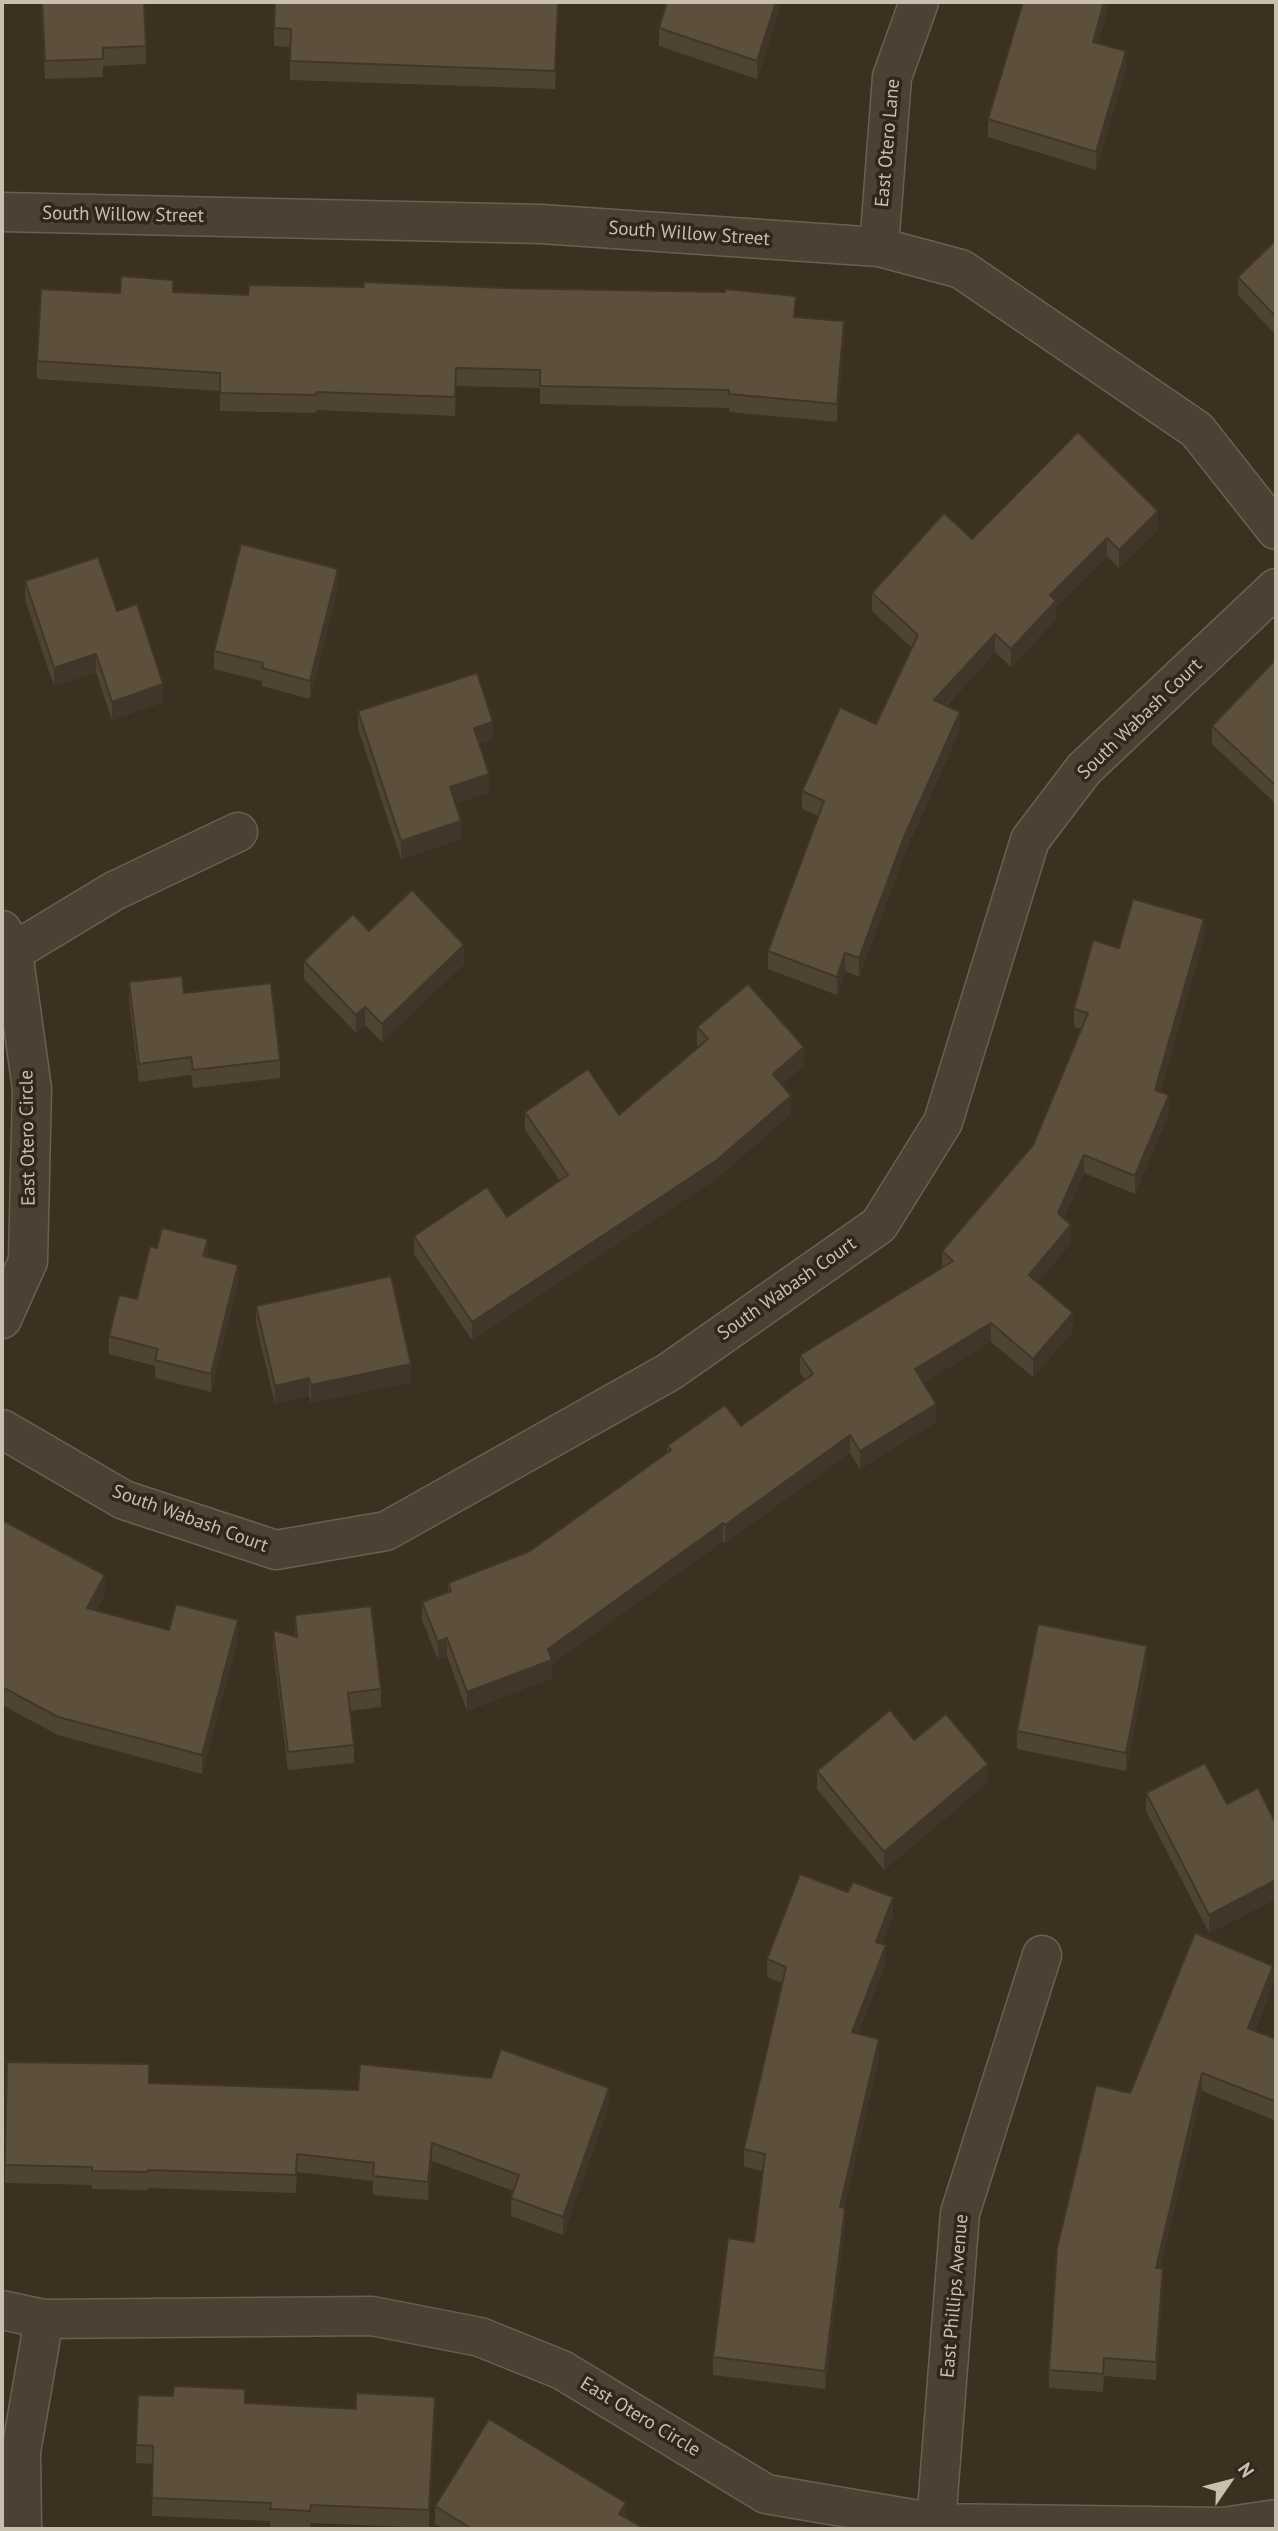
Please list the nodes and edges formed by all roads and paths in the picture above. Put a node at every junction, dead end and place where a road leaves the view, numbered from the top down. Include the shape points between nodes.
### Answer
1 (919, 2) edge
2 (2, 212) edge
3 (878, 247) junction
4 (1276, 530) edge
5 (1276, 589) edge
6 (238, 832) dead end
7 (7, 941) edge
8 (2, 1319) edge
9 (2, 1429) edge
10 (1042, 1955) dead end
11 (2, 2311) edge
12 (44, 2319) junction
13 (1276, 2519) edge
14 (936, 2523) junction
15 (22, 2529) edge

1 - 3 street, East Otero Lane via 892,77
2 - 3 street, South Willow Street via 541,224
3 - 4 street, South Willow Street via 961,269 1197,430
5 - 9 street, South Wabash Court via 1084,769 1030,839 943,1122 879,1225 669,1372 386,1531 276,1550 124,1500
6 - 7 street, East Otero Circle
7 - 8 street, East Otero Circle via 32,1089 28,1261
10 - 14 street, East Phillips Avenue via 960,2213
11 - 12 street, East Otero Circle
12 - 14 street, East Otero Circle via 372,2316 480,2337 562,2370 766,2494
12 - 15 street via 21,2452
13 - 14 street, East Otero Circle via 1223,2527

